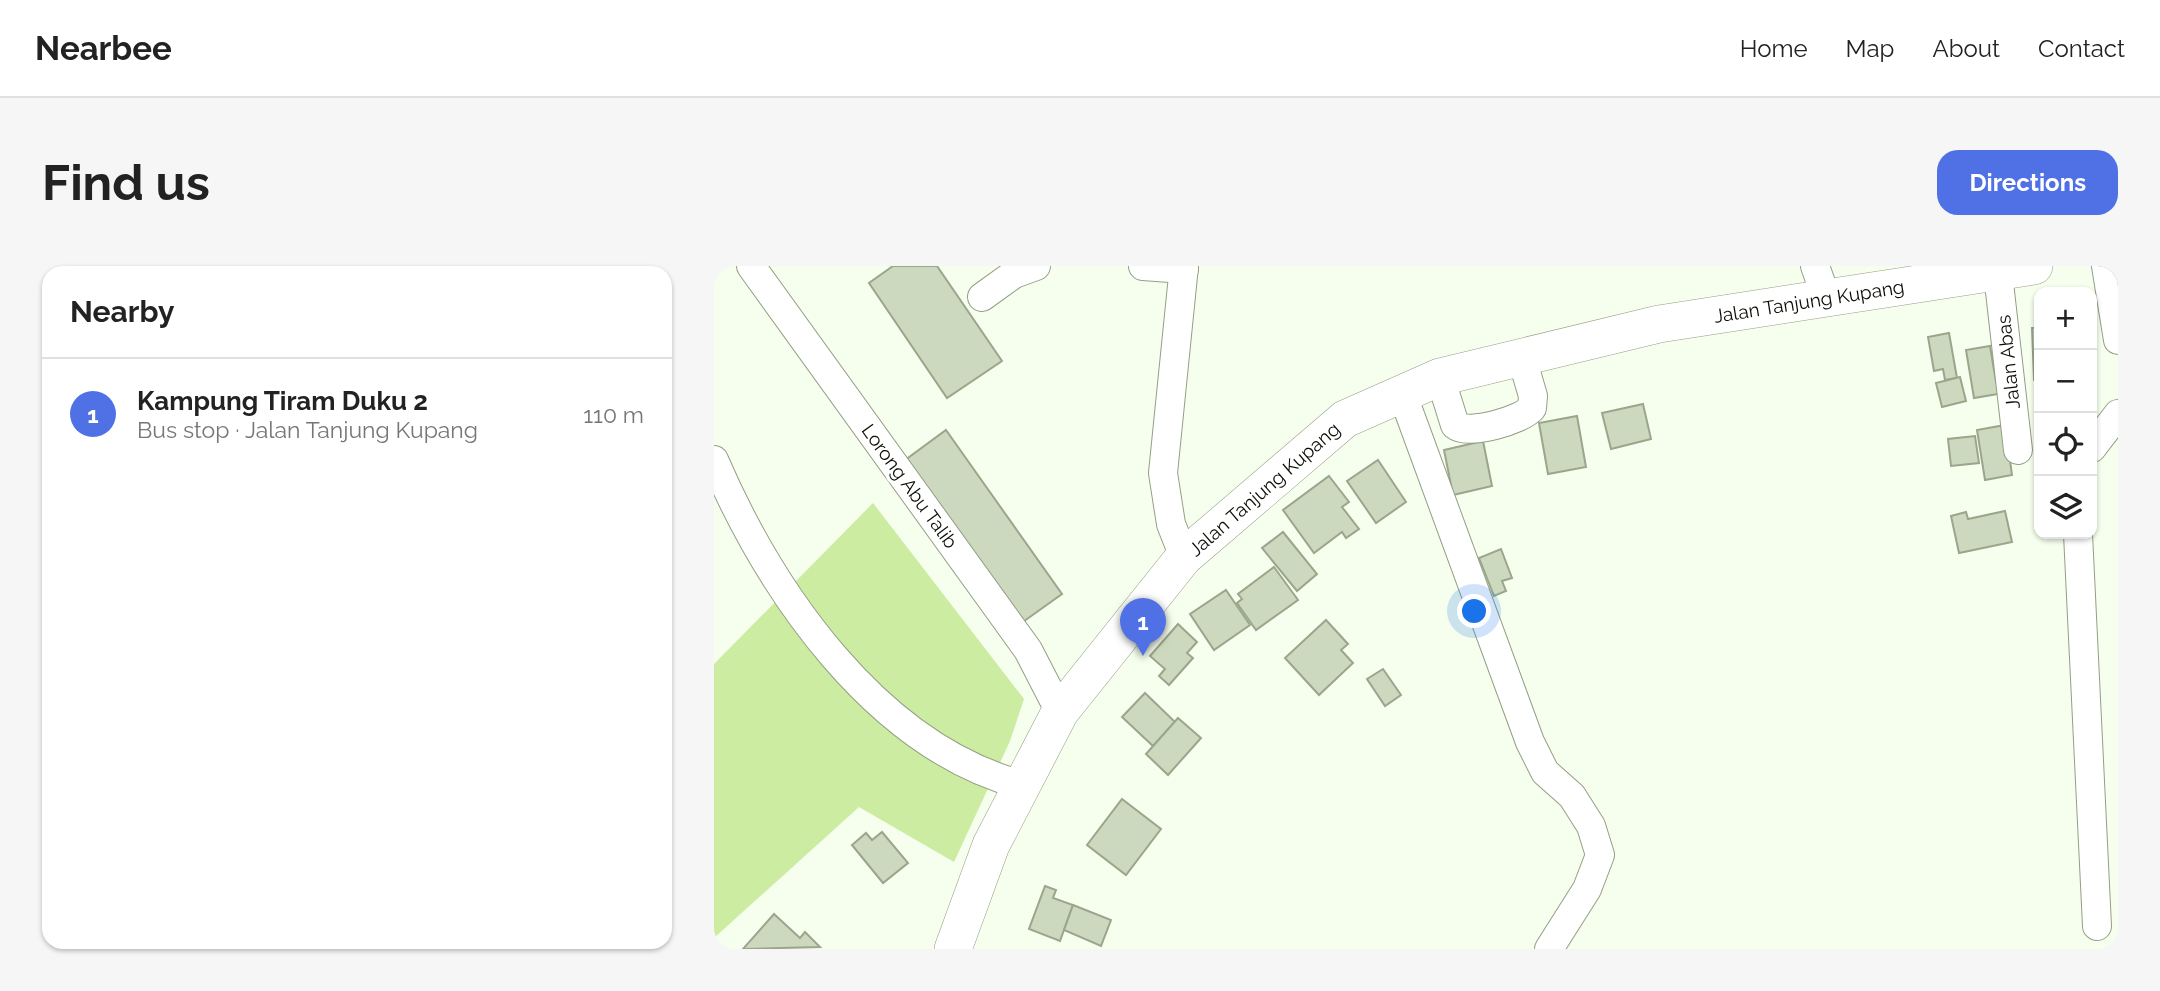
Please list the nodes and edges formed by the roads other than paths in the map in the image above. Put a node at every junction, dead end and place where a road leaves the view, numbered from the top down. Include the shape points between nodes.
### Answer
1 (751, 266) edge
2 (1036, 266) edge
3 (1143, 266) edge
4 (2034, 266) edge
5 (2106, 266) edge
6 (1184, 267) edge
7 (1988, 271) edge
8 (1820, 282) edge
9 (982, 297) dead end
10 (2118, 340) edge
11 (1521, 355) junction
12 (1440, 377) junction
13 (1402, 393) junction
14 (2118, 414) edge
15 (2097, 441) edge
16 (2018, 450) dead end
17 (714, 460) edge
18 (2077, 539) edge
19 (1184, 557) junction
20 (1060, 712) junction
21 (1022, 785) junction
22 (2106, 849) edge
23 (2097, 926) dead end
24 (953, 949) edge
25 (1549, 949) edge

1 - 20 street, Lorong Abu Talib via 1028,650
2 - 9 street via 1014,274
3 - 6 street
4 - 7 main road, Jalan Tanjung Kupang
5 - 10 street
6 - 19 street via 1163,472 1171,524
7 - 8 main road, Jalan Tanjung Kupang
7 - 16 street, Jalan Abas
8 - 11 main road, Jalan Tanjung Kupang
11 - 12 main road, Jalan Tanjung Kupang
11 - 12 street via 1532,408 1522,416 1472,431 1455,425
12 - 13 main road, Jalan Tanjung Kupang
13 - 19 main road, Jalan Tanjung Kupang via 1345,419
13 - 25 street via 1530,742 1545,772 1572,796 1591,826 1600,855 1587,889
14 - 15 street
17 - 21 street via 751,537 789,600 849,673 915,731 963,763
18 - 22 street
19 - 20 main road, Jalan Tanjung Kupang
20 - 21 main road, Jalan Tanjung Kupang
21 - 24 main road, Jalan Tanjung Kupang via 991,845
22 - 23 street

